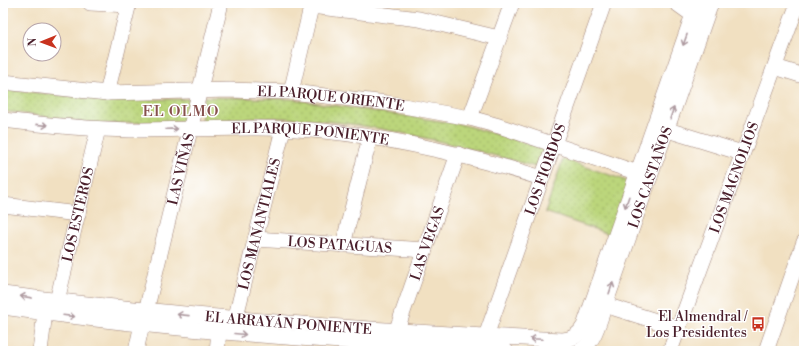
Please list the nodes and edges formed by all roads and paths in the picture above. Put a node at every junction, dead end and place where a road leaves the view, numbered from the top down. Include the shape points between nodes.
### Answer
1 (90, 3) edge
2 (221, 3) edge
3 (512, 3) edge
4 (604, 3) edge
5 (676, 3) edge
6 (798, 3) edge
7 (129, 4) edge
8 (311, 4) edge
9 (703, 9) edge
10 (499, 38) junction
11 (775, 67) junction
12 (804, 76) edge
13 (3, 82) edge
14 (199, 91) junction
15 (291, 92) junction
16 (107, 93) junction
17 (470, 118) junction
18 (3, 120) edge
19 (660, 128) junction
20 (98, 129) junction
21 (190, 129) junction
22 (283, 129) junction
23 (370, 137) junction
24 (554, 144) junction
25 (742, 153) junction
26 (458, 154) junction
27 (644, 175) junction
28 (542, 178) junction
29 (3, 205) edge
30 (78, 214) junction
31 (255, 239) junction
32 (804, 242) edge
33 (343, 245) junction
34 (425, 250) junction
35 (3, 294) edge
36 (57, 301) junction
37 (605, 305) junction
38 (3, 307) edge
39 (45, 313) junction
40 (144, 318) junction
41 (235, 320) junction
42 (678, 328) junction
43 (219, 332) junction
44 (396, 332) junction
45 (486, 336) junction
46 (298, 345) edge
47 (580, 346) edge
48 (383, 348) edge
49 (40, 351) edge
50 (136, 351) edge
51 (217, 351) edge
52 (506, 351) edge
53 (670, 351) edge
54 (766, 351) edge

1 - 7 street
2 - 14 street, LAS VIÑAS
3 - 10 street
4 - 24 street, LOS FIORDOS
5 - 9 street
6 - 11 street, LOS MAGNOLIOS
7 - 16 street
8 - 10 street via 419,20
8 - 15 street
9 - 19 street, LOS CASTAÑOS
10 - 17 street
11 - 12 street
11 - 25 street, LOS MAGNOLIOS
13 - 16 street, EL PARQUE ORIENTE
14 - 15 street, EL PARQUE ORIENTE
14 - 16 street, EL PARQUE ORIENTE
14 - 21 street, LAS VIÑAS
15 - 17 street, EL PARQUE ORIENTE via 387,103
17 - 24 street, EL PARQUE ORIENTE
18 -> 20 street, EL PARQUE PONIENTE
19 - 25 street
19 - 27 street, LOS CASTAÑOS
20 -> 21 street, EL PARQUE PONIENTE
20 - 30 street, LOS ESTEROS
21 - 22 street, EL PARQUE PONIENTE
21 - 40 street, LAS VIÑAS
22 - 23 street, EL PARQUE PONIENTE
22 - 31 street, LOS MANANTIALES
23 - 26 street, EL PARQUE PONIENTE
23 - 33 street
24 - 27 street, EL PARQUE ORIENTE
24 - 28 street, LOS FIORDOS
25 - 42 street, LOS MAGNOLIOS
26 - 28 street, EL PARQUE PONIENTE
26 - 34 street, LAS VEGAS
37 -> 27 street, LOS CASTAÑOS
27 -> 47 street, LOS CASTAÑOS via 584,326
28 - 45 street, LOS FIORDOS
29 - 30 street
30 - 36 street, LOS ESTEROS
31 - 33 street, LOS PATAGUAS
31 - 41 street, LOS MANANTIALES
32 - 54 street
33 - 34 street, LOS PATAGUAS
34 - 44 street, LAS VEGAS
36 -> 35 street, EL ARRAYÁN PONIENTE
36 - 40 street, EL ARRAYÁN PONIENTE
37 - 42 street
37 - 47 street, LOS CASTAÑOS via 593,337
38 - 39 street, EL ARRAYÁN PONIENTE
39 -> 40 street, EL ARRAYÁN PONIENTE
39 - 49 street
41 -> 40 street, EL ARRAYÁN PONIENTE
40 - 43 street, EL ARRAYÁN PONIENTE
40 - 50 street, LAS VIÑAS
41 - 44 street, EL ARRAYÁN PONIENTE
42 - 53 street, LOS MAGNOLIOS
43 -> 46 street, EL ARRAYÁN PONIENTE
43 - 51 street
44 - 45 street, EL ARRAYÁN PONIENTE
47 -> 45 street, EL ARRAYÁN PONIENTE via 562,340
46 - 48 street, EL ARRAYÁN PONIENTE
48 - 52 street, EL ARRAYÁN PONIENTE

